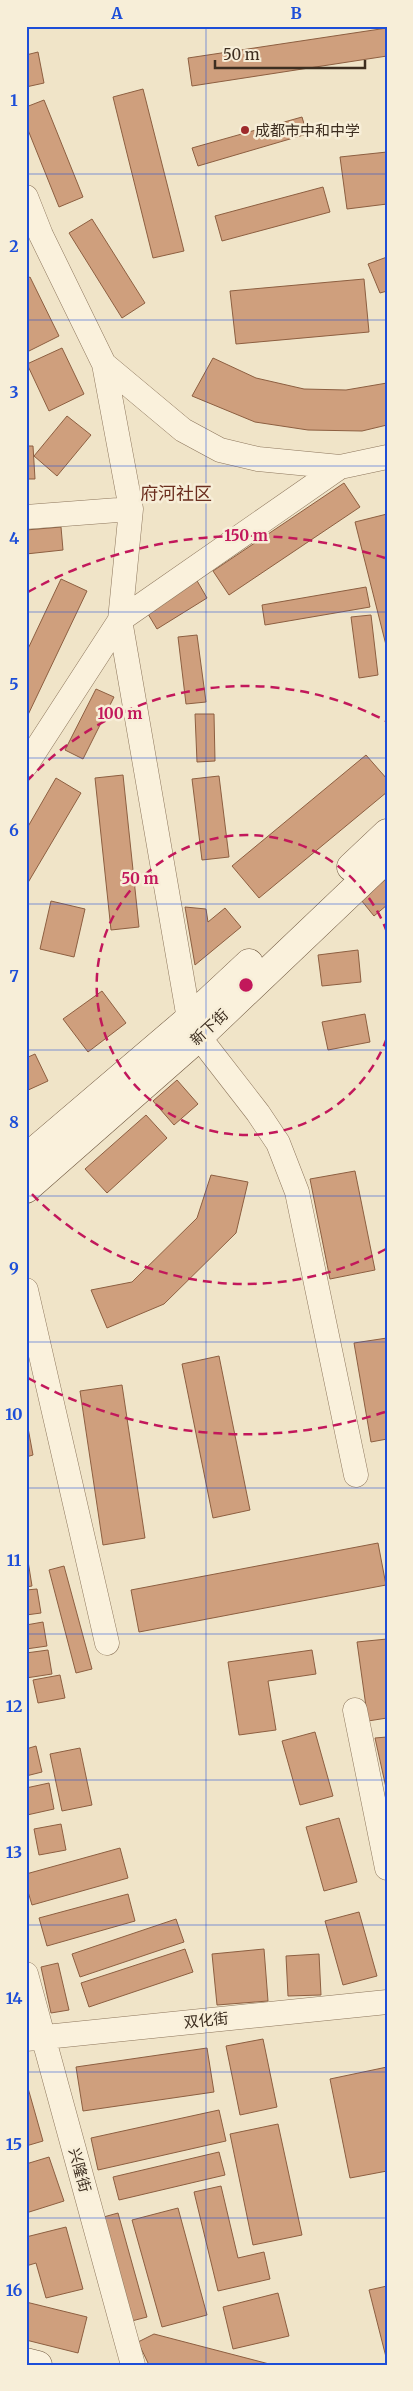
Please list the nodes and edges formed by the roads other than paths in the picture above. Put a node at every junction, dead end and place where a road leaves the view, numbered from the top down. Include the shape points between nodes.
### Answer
1 (26, 197) edge
2 (104, 364) junction
3 (387, 457) edge
4 (340, 468) junction
5 (131, 509) junction
6 (26, 517) edge
7 (120, 620) junction
8 (26, 765) edge
9 (387, 833) edge
10 (387, 858) edge
11 (194, 1028) junction
12 (26, 1158) edge
13 (26, 1189) edge
14 (26, 1290) edge
15 (356, 1475) dead end
16 (107, 1643) dead end
17 (355, 1710) dead end
18 (387, 1868) edge
19 (26, 1974) edge
20 (387, 2002) edge
21 (35, 2038) edge
22 (26, 2362) edge
23 (38, 2365) edge
24 (133, 2365) edge

1 - 2 street
2 - 4 street via 183,430 220,450 258,459
2 - 5 street
3 - 4 street
4 - 7 street
5 - 6 street
5 - 7 street
7 - 8 street
7 - 11 street
9 - 11 main road, 新下街
10 - 11 main road, 新下街
11 - 12 main road, 新下街
11 - 13 main road, 新下街
11 - 15 street via 278,1143 297,1192
14 - 16 street
17 - 18 street
19 - 21 street, 兴隆街
20 - 21 street, 双化街
21 - 24 street, 兴隆街
22 - 23 main road

